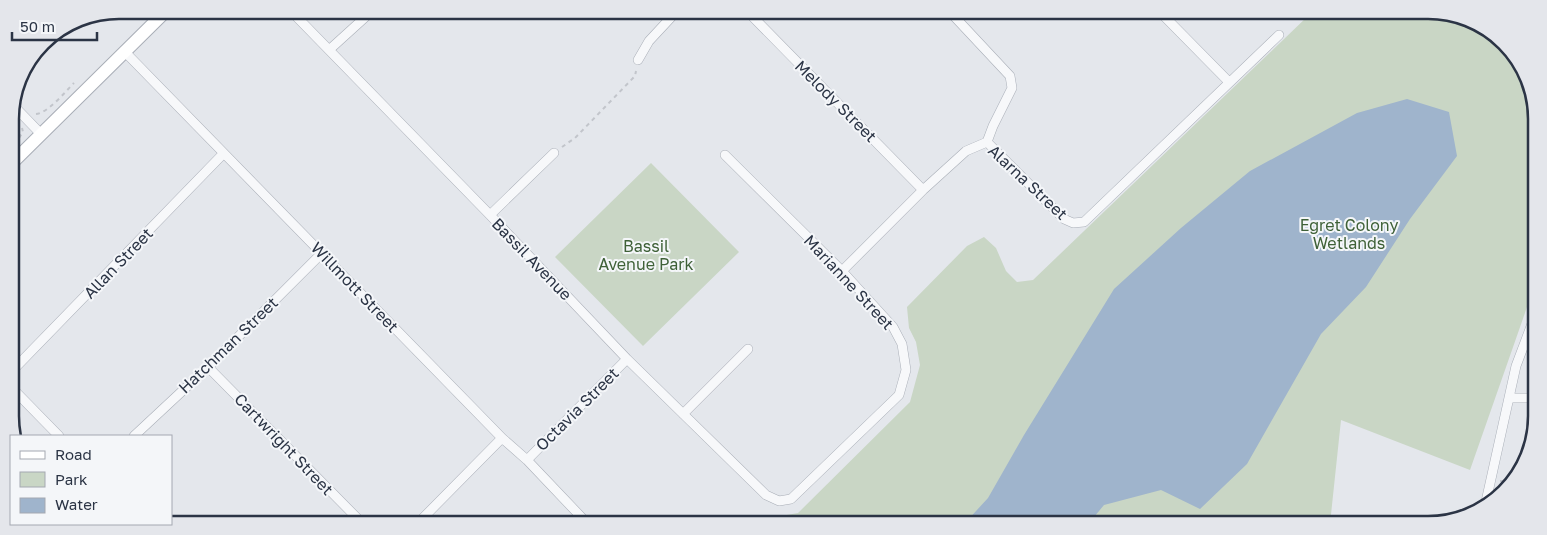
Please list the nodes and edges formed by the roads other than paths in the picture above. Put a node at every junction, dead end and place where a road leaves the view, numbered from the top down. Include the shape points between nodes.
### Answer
1 (158, 19) edge
2 (299, 19) edge
3 (363, 19) edge
4 (669, 19) edge
5 (755, 19) edge
6 (957, 19) edge
7 (1167, 19) edge
8 (1279, 35) dead end
9 (329, 50) junction
10 (125, 52) junction
11 (638, 60) road end
12 (1229, 82) junction
13 (19, 111) edge
14 (41, 134) junction
15 (987, 142) junction
16 (554, 153) road end
17 (224, 154) junction
18 (19, 155) edge
19 (725, 155) dead end
20 (923, 190) junction
21 (490, 215) junction
22 (322, 253) junction
23 (842, 271) junction
24 (1528, 334) edge
25 (748, 349) dead end
26 (627, 359) junction
27 (19, 365) edge
28 (208, 367) junction
29 (19, 395) edge
30 (1509, 398) junction
31 (1528, 398) edge
32 (683, 414) junction
33 (58, 435) edge
34 (135, 435) edge
35 (502, 438) junction
36 (527, 460) junction
37 (1487, 497) edge
38 (779, 501) joint
39 (355, 516) edge
40 (425, 516) edge
41 (581, 516) edge

1 - 10 main road
2 - 9 street, Bassil Avenue
3 - 9 street
4 - 11 street via 649,41
5 - 20 street, Melody Street
6 - 15 street via 1010,76 1012,88
7 - 12 street
8 - 12 street, Alarna Street
9 - 21 street, Bassil Avenue
10 - 14 main road
10 - 17 street, Willmott Street
12 - 15 street, Alarna Street via 1084,222 1073,223 1064,219
13 - 14 street
14 - 18 main road
15 - 20 street, Alarna Street via 966,151
16 - 21 street
17 - 22 street, Willmott Street
17 - 27 street, Allan Street
19 - 23 street, Marianne Street
20 - 23 street, Alarna Street
21 - 26 street, Bassil Avenue
22 - 28 street, Hatchman Street
22 - 35 street, Willmott Street
23 - 38 street, Marianne Street via 893,327 902,344 906,370 899,395 791,499
24 - 30 street
25 - 32 street
26 - 32 street, Bassil Avenue
26 - 36 street, Octavia Street
28 - 34 street, Hatchman Street
28 - 39 street, Cartwright Street
29 - 33 street
30 - 31 street
30 - 37 street
32 - 38 street, Bassil Avenue via 766,495
35 - 36 street, Willmott Street
35 - 40 street
36 - 41 street, Willmott Street

